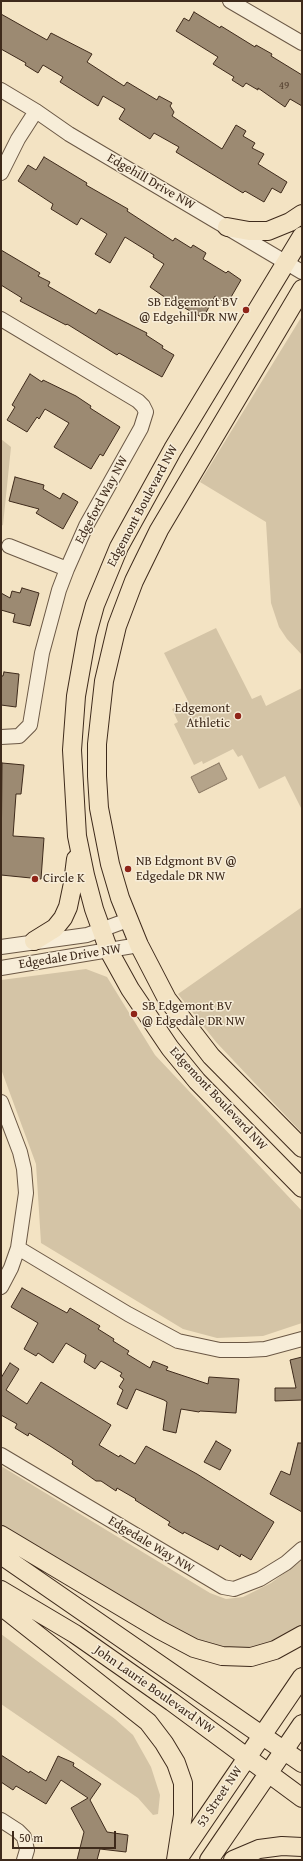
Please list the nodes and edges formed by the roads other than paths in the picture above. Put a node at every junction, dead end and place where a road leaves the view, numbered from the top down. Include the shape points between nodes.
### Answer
1 (230, 1) edge
2 (302, 43) edge
3 (1, 90) edge
4 (36, 111) junction
5 (1, 173) edge
6 (302, 214) edge
7 (227, 227) junction
8 (302, 236) edge
9 (287, 262) junction
10 (302, 272) edge
11 (302, 289) edge
12 (1, 319) edge
13 (9, 546) dead end
14 (67, 569) junction
15 (1, 737) edge
16 (77, 836) junction
17 (128, 920) junction
18 (101, 931) junction
19 (34, 941) junction
20 (139, 945) junction
21 (1, 947) edge
22 (109, 950) junction
23 (1, 968) edge
24 (1, 1102) edge
25 (302, 1148) edge
26 (302, 1188) edge
27 (18, 1248) junction
28 (1, 1287) edge
29 (302, 1339) edge
30 (1, 1455) edge
31 (1, 1534) edge
32 (302, 1549) edge
33 (1, 1555) edge
34 (1, 1590) edge
35 (1, 1606) edge
36 (302, 1635) edge
37 (302, 1677) edge
38 (302, 1724) edge
39 (264, 1735) junction
40 (284, 1750) junction
41 (248, 1757) junction
42 (302, 1763) edge
43 (269, 1772) junction
44 (302, 1798) edge
45 (1, 1820) edge
46 (302, 1847) edge
47 (24, 1860) edge
48 (177, 1860) edge
49 (210, 1860) edge
50 (233, 1860) edge

1 - 2 street
3 - 4 street, Edgehill Drive NW
4 - 5 street
4 - 7 street, Edgehill Drive NW via 69,134
6 - 7 main road via 268,231
7 - 9 street, Edgehill Drive NW
8 - 9 main road, Edgemont Boulevard NW
9 - 10 street, Edgehill Drive NW
9 - 16 main road, Edgemont Boulevard NW via 173,449 119,547 101,590 87,634 76,696 72,750
11 - 17 main road, Edgemont Boulevard NW via 159,530 134,581 114,638 99,712 96,776 99,808 110,864
12 - 14 street, Edgeford Way NW via 138,401 146,412 141,428 86,526
13 - 14 street
14 - 15 street, Edgeford Way NW via 42,654 33,719 19,736
16 - 18 main road, Edgemont Boulevard NW via 85,876
16 - 19 main road via 74,883 68,907 55,928
17 - 18 street, Edgedale Drive NW
17 - 20 main road, Edgemont Boulevard NW
18 - 19 street, Edgedale Drive NW via 88,935
18 - 22 main road, Edgemont Boulevard NW
19 - 21 street, Edgedale Drive NW
20 - 22 street, Edgedale Drive NW
20 - 25 main road, Edgemont Boulevard NW via 167,999 187,1027 237,1084
22 - 23 street, Edgedale Drive NW
22 - 26 main road, Edgemont Boulevard NW via 130,990 170,1048 197,1080
24 - 27 street via 15,1134 24,1169 26,1193
27 - 28 street
27 - 29 street via 178,1341 220,1350 247,1350 265,1349
30 - 32 street, Edgedale Way NW via 223,1587 234,1589 260,1579 286,1563
31 - 36 main road via 194,1648 222,1656 250,1657 275,1650
33 - 39 main road, John Laurie Boulevard NW
34 - 41 main road, John Laurie Boulevard NW via 75,1634
35 - 48 main road via 148,1722 164,1743 176,1763 183,1783 183,1815
37 - 39 main road
38 - 40 main road
39 - 40 main road, John Laurie Boulevard NW
39 - 41 main road, 53 Street NW
40 - 42 main road, John Laurie Boulevard NW
40 - 43 main road, 53 Street NW
41 - 43 main road, John Laurie Boulevard NW
41 - 48 main road, 53 Street NW
43 - 44 main road, John Laurie Boulevard NW
43 - 49 main road, 53 Street NW
45 - 47 street via 24,1837 27,1850
46 - 50 main road via 259,1849

